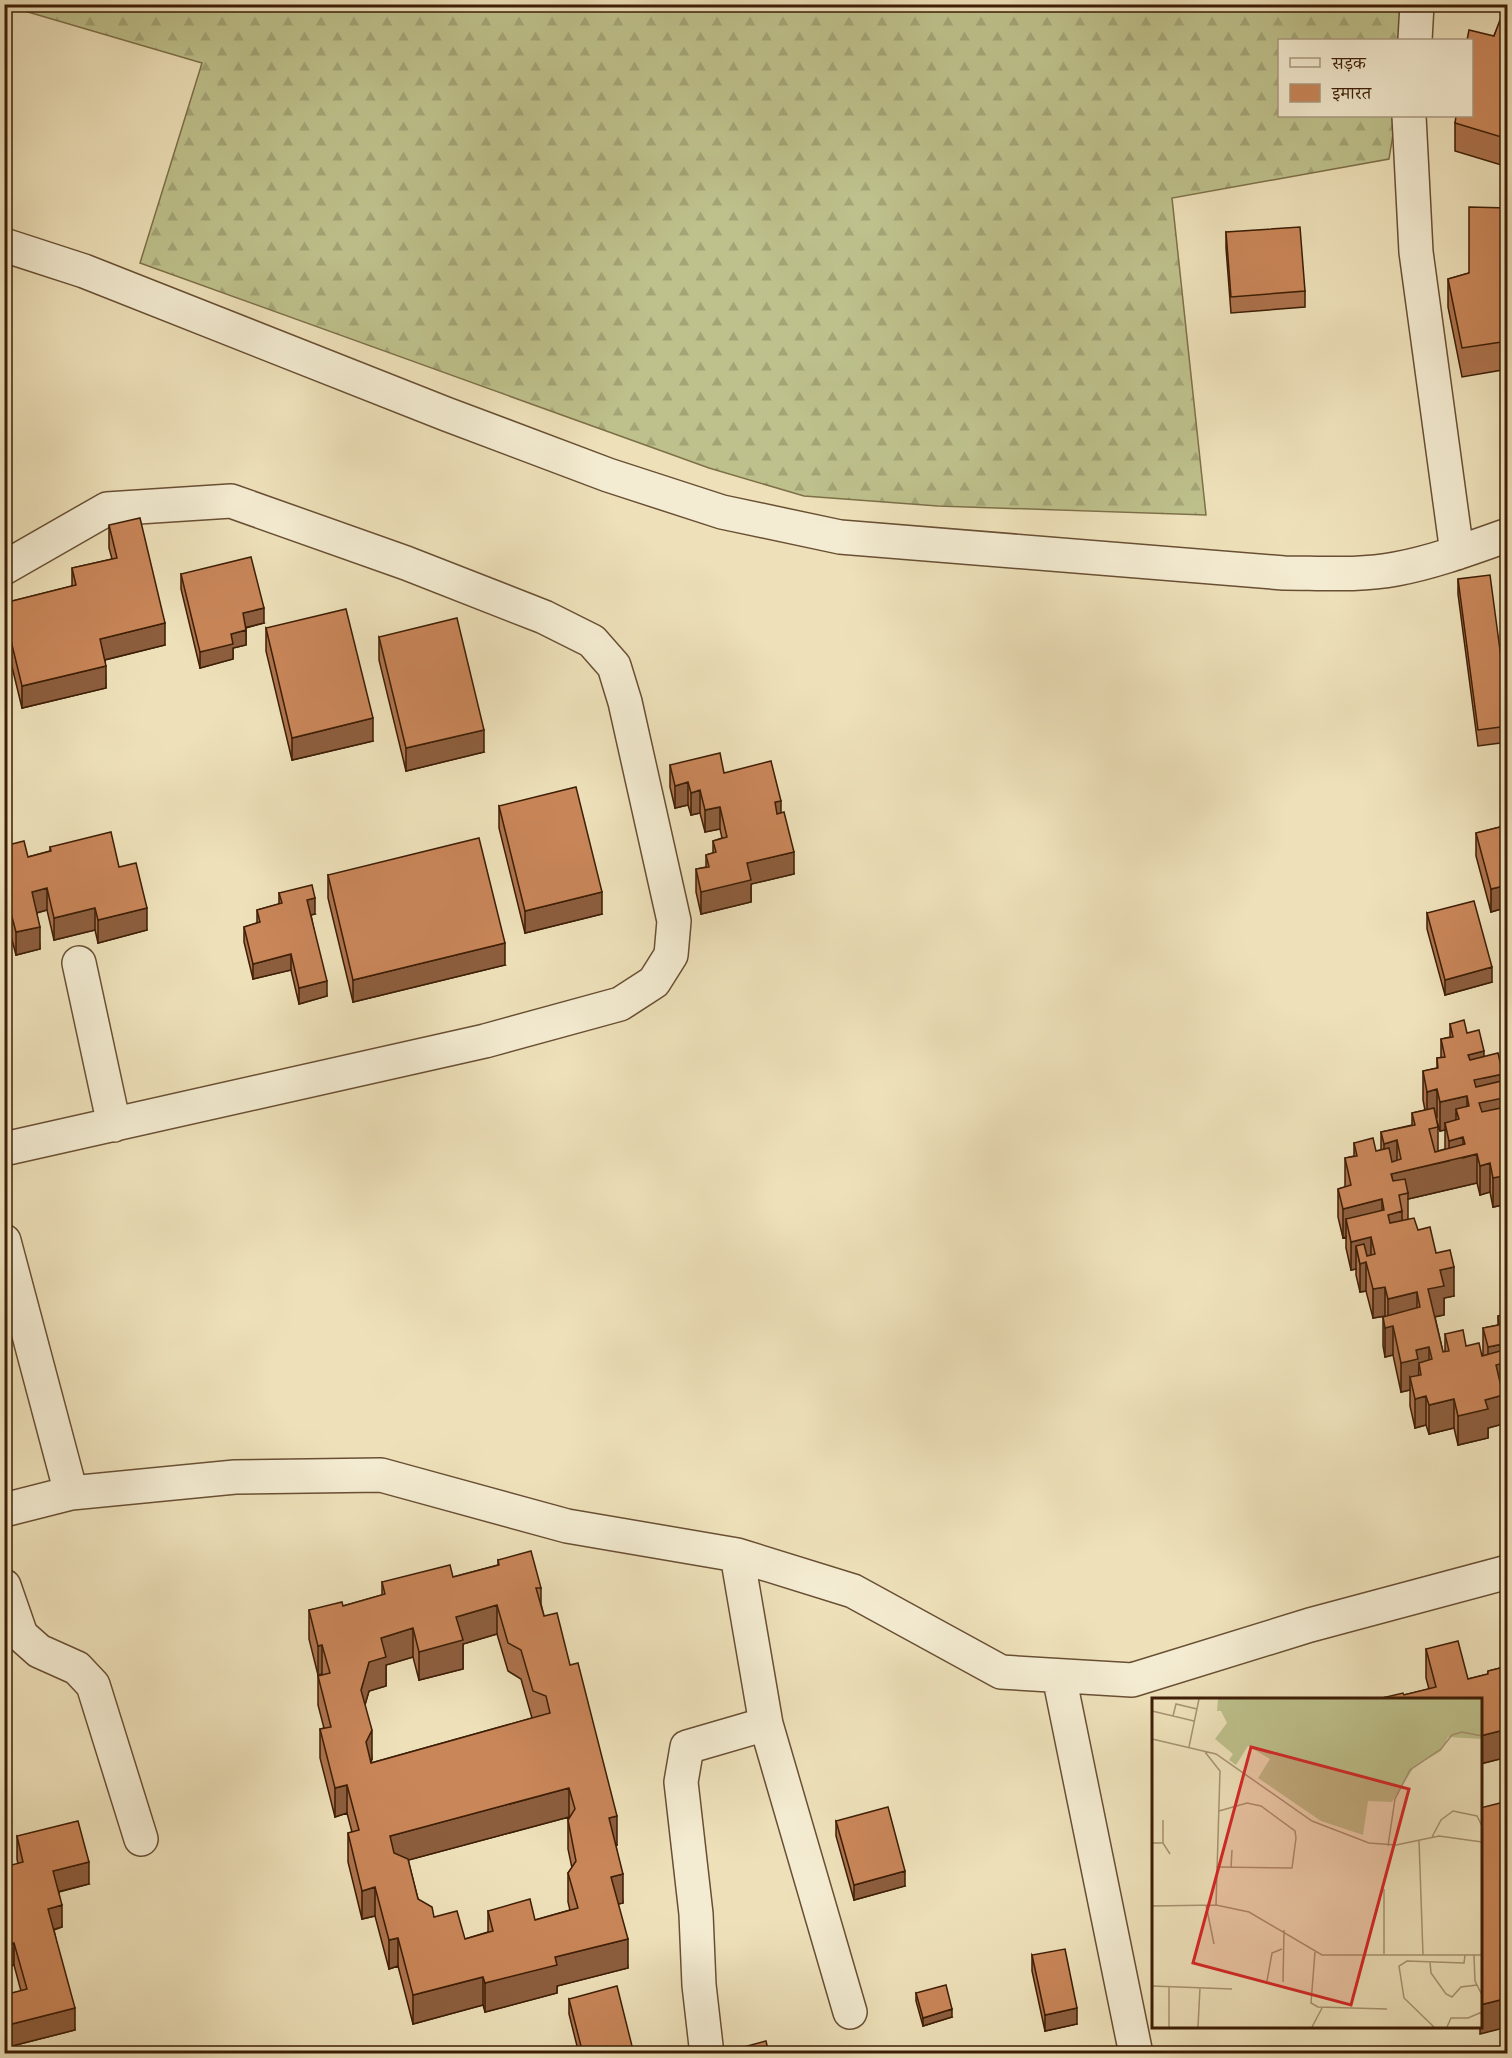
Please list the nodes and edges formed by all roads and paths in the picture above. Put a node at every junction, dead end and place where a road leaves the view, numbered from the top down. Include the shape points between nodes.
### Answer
1 (1417, 4) edge
2 (1415, 39) edge
3 (1409, 117) edge
4 (4, 245) edge
5 (1508, 535) edge
6 (1457, 553) junction
7 (4, 568) edge
8 (79, 963) dead end
9 (114, 1125) junction
10 (4, 1149) edge
11 (4, 1241) edge
12 (71, 1493) junction
13 (4, 1510) edge
14 (737, 1555) junction
15 (1508, 1572) edge
16 (4, 1586) edge
17 (1059, 1676) junction
18 (766, 1724) junction
19 (141, 1839) dead end
20 (850, 2012) dead end
21 (706, 2046) dead end
22 (1136, 2054) edge

1 - 2 lane
3 - 6 lane via 1416,252
4 - 6 lane via 84,271 609,475 722,512 829,535 1284,573 1394,569
5 - 6 lane
7 - 9 lane via 107,509 231,501 417,567 544,617 592,641 614,666 625,702 674,921 672,955 654,982 620,1004 484,1041
8 - 9 lane
9 - 10 lane
11 - 12 lane
12 - 13 lane
12 - 14 lane via 236,1477 381,1475 567,1526
14 - 17 lane via 853,1591 1001,1672
14 - 18 lane
15 - 17 lane via 1310,1625 1132,1680
16 - 19 lane via 21,1635 39,1651 77,1668 93,1685
17 - 22 lane
18 - 20 lane
18 - 21 lane via 687,1747 681,1782

